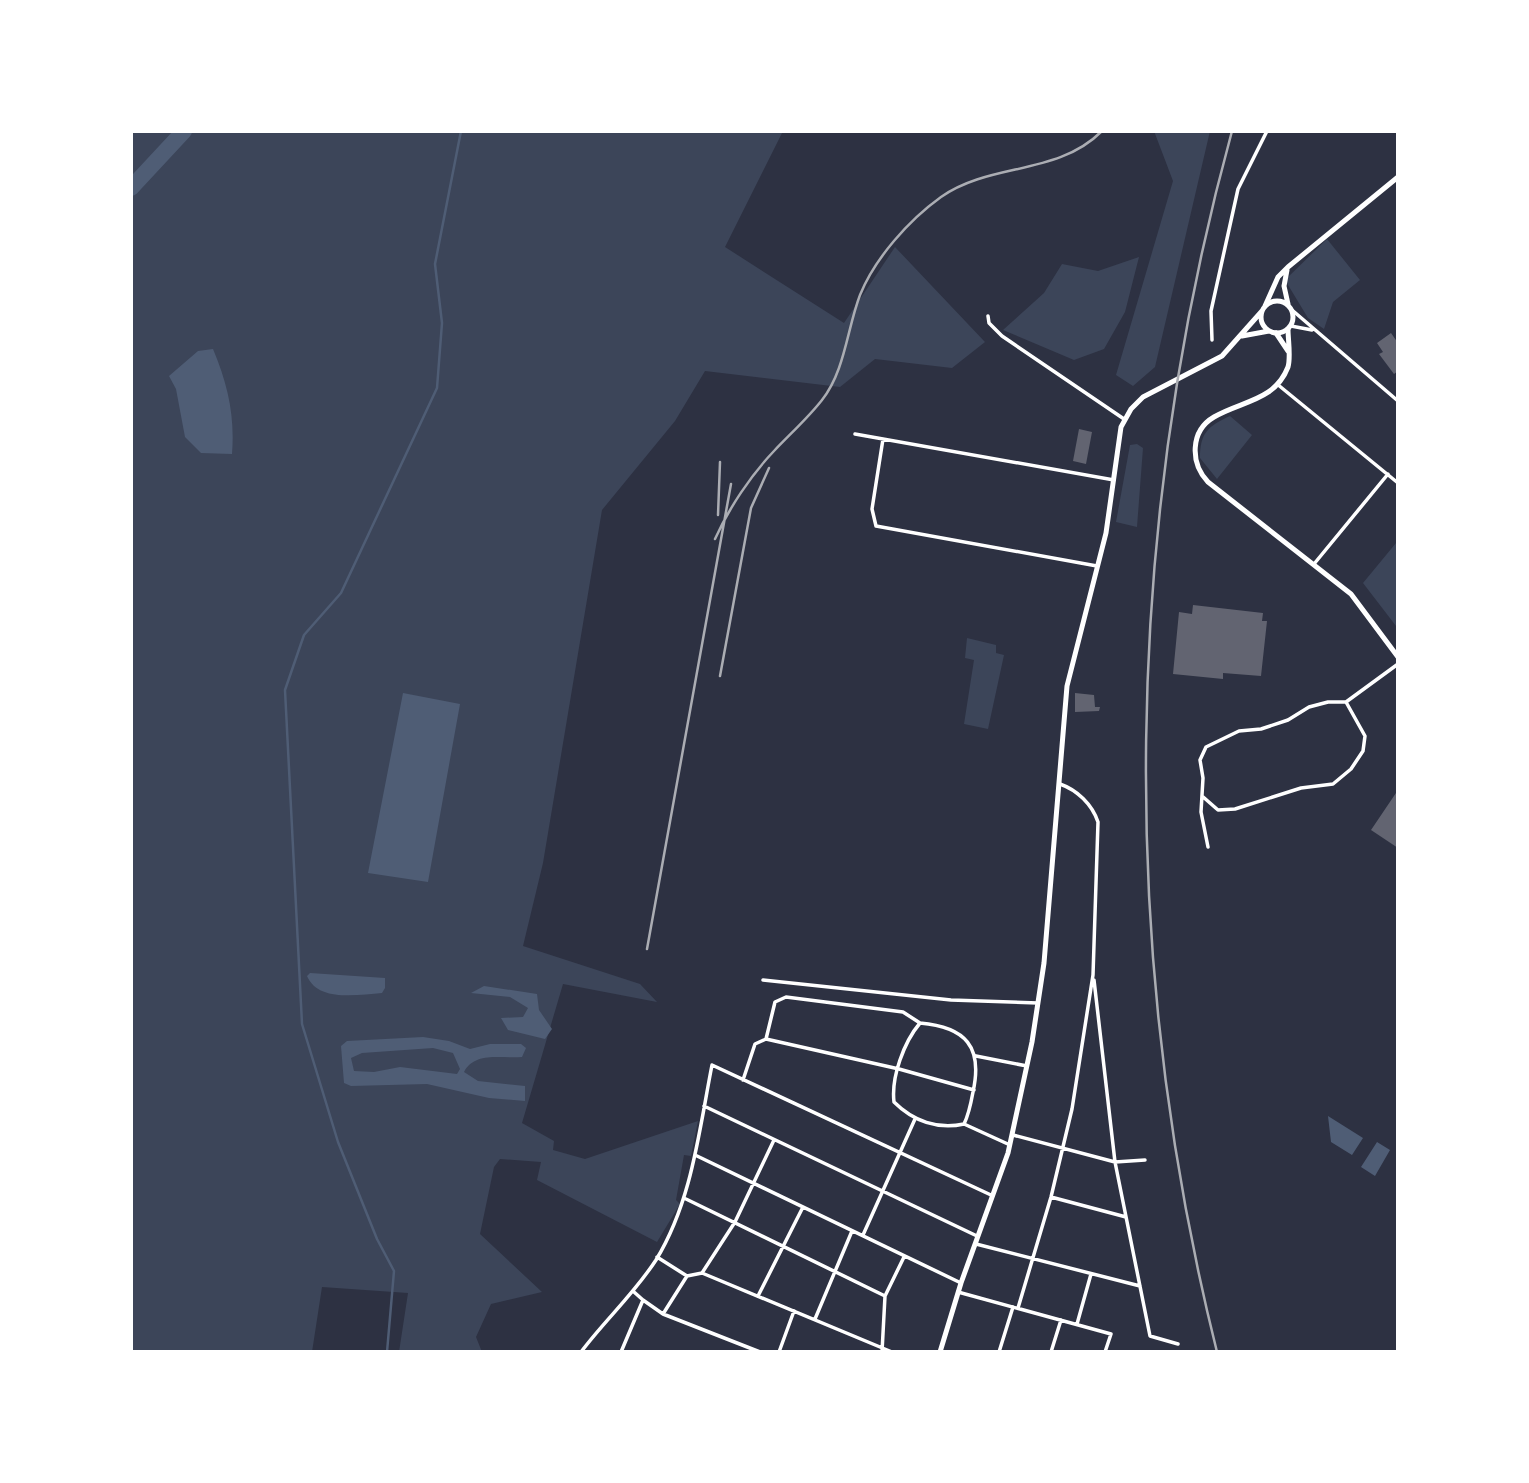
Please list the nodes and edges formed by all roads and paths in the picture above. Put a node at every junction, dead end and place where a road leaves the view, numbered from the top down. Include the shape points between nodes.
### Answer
1 (1267, 131) edge
2 (1398, 177) edge
3 (1288, 267) junction
4 (1290, 307) junction
5 (1264, 308) junction
6 (988, 316) dead end
7 (1290, 328) junction
8 (1314, 331) junction
9 (1273, 332) junction
10 (1242, 336) junction
11 (1212, 340) dead end
12 (1288, 351) junction
13 (1277, 384) junction
14 (1398, 401) edge
15 (1124, 419) junction
16 (855, 434) dead end
17 (883, 439) junction
18 (1388, 474) junction
19 (1114, 480) junction
20 (1398, 483) edge
21 (1314, 564) junction
22 (1097, 566) junction
23 (1398, 657) edge
24 (1398, 664) edge
25 (1346, 702) junction
26 (1060, 784) junction
27 (1201, 795) junction
28 (1208, 847) dead end
29 (1093, 975) junction
30 (762, 981) dead end
31 (1038, 1003) junction
32 (920, 1023) junction
33 (766, 1040) junction
34 (976, 1056) junction
35 (1027, 1066) junction
36 (899, 1069) junction
37 (743, 1080) junction
38 (974, 1090) junction
39 (704, 1106) junction
40 (915, 1119) junction
41 (964, 1124) junction
42 (1013, 1135) junction
43 (774, 1140) junction
44 (1010, 1145) junction
45 (1063, 1149) junction
46 (901, 1153) junction
47 (694, 1154) junction
48 (1145, 1160) dead end
49 (1115, 1162) junction
50 (754, 1183) junction
51 (883, 1192) junction
52 (993, 1196) junction
53 (1051, 1197) junction
54 (686, 1199) junction
55 (803, 1207) junction
56 (1126, 1217) junction
57 (735, 1222) junction
58 (852, 1231) junction
59 (862, 1236) junction
60 (976, 1240) junction
61 (783, 1246) junction
62 (905, 1256) junction
63 (657, 1258) junction
64 (1033, 1259) junction
65 (833, 1271) junction
66 (702, 1273) junction
67 (1091, 1274) junction
68 (687, 1276) junction
69 (961, 1283) junction
70 (1140, 1286) junction
71 (634, 1292) junction
72 (958, 1292) junction
73 (758, 1296) junction
74 (885, 1296) junction
75 (643, 1300) junction
76 (1016, 1307) junction
77 (794, 1311) junction
78 (663, 1314) junction
79 (815, 1320) junction
80 (1061, 1320) junction
81 (1077, 1324) junction
82 (1178, 1344) dead end
83 (749, 1350) edge
84 (883, 1350) edge
85 (622, 1351) edge
86 (582, 1352) edge
87 (760, 1352) edge
88 (779, 1352) edge
89 (892, 1352) edge
90 (940, 1352) edge
91 (999, 1352) edge
92 (1051, 1352) edge
93 (1105, 1352) edge

1 - 11 street via 1238,189 1211,311
2 - 3 main road
3 - 4 main road via 1283,286
3 - 5 main road
4 - 5 main road via 1274,301
4 - 7 main road
4 - 8 street
5 - 9 main road via 1263,325
5 - 10 main road
6 - 15 street via 1002,336
7 - 8 street
7 - 9 main road
7 - 12 main road
8 - 14 street
9 - 10 main road
9 - 12 main road
10 - 15 main road via 1222,356 1151,392
12 - 13 main road via 1288,366
13 - 18 street
13 - 21 main road via 1258,399 1219,414 1203,427 1195,449 1201,474
15 - 19 main road
16 - 17 street
17 - 19 street
17 - 22 street via 872,509 876,526
18 - 20 street
18 - 21 street
19 - 22 main road
21 - 23 main road via 1351,594
22 - 26 main road via 1067,686
24 - 25 street
25 - 27 street via 1318,704 1289,720 1219,738 1206,747 1200,760
25 - 27 street via 1365,736 1363,751 1333,784 1301,788 1235,809 1218,810
26 - 29 street via 1080,795 1098,822
26 - 31 main road
27 - 28 street
29 - 45 street
29 - 49 street
30 - 31 street via 951,1000
31 - 35 main road
32 - 33 street via 903,1012 786,997 775,1002
32 - 34 street via 958,1032
32 - 36 street
33 - 36 street
33 - 37 street via 755,1044
34 - 35 street
34 - 38 street
35 - 42 main road
36 - 38 street
36 - 40 street via 892,1086 894,1102
37 - 39 street via 712,1065
37 - 46 street
38 - 41 street
39 - 43 street
39 - 47 street
40 - 41 street via 951,1128
40 - 46 street
41 - 44 street
42 - 44 main road
42 - 45 street
43 - 50 street
43 - 51 street
44 - 52 main road
45 - 49 street
45 - 53 street
46 - 51 street
46 - 52 street
47 - 50 street
47 - 54 street
48 - 49 street
49 - 56 street
50 - 55 street
50 - 57 street
51 - 59 street
51 - 60 street
52 - 60 main road
53 - 56 street
53 - 64 street
54 - 57 street
54 - 63 street
55 - 58 street
55 - 61 street
56 - 70 street
57 - 61 street
57 - 66 street
58 - 59 street
58 - 65 street
59 - 62 street
60 - 64 street
60 - 69 main road
61 - 65 street
61 - 73 street
62 - 69 street
62 - 74 street
63 - 68 street
63 - 71 street
64 - 67 street
64 - 76 street
65 - 74 street
65 - 79 street
66 - 68 street
66 - 73 street
67 - 70 street
67 - 81 street
68 - 78 street
69 - 72 main road
70 - 82 street via 1150,1336
71 - 75 street
71 - 86 street
72 - 76 street
72 - 90 main road
73 - 77 street
74 - 84 street
75 - 78 street
75 - 85 street
76 - 80 street
76 - 91 street
77 - 79 street
77 - 88 street
78 - 83 street
79 - 84 street
80 - 81 street
80 - 92 street
81 - 93 street via 1111,1334
83 - 87 street
84 - 89 street

